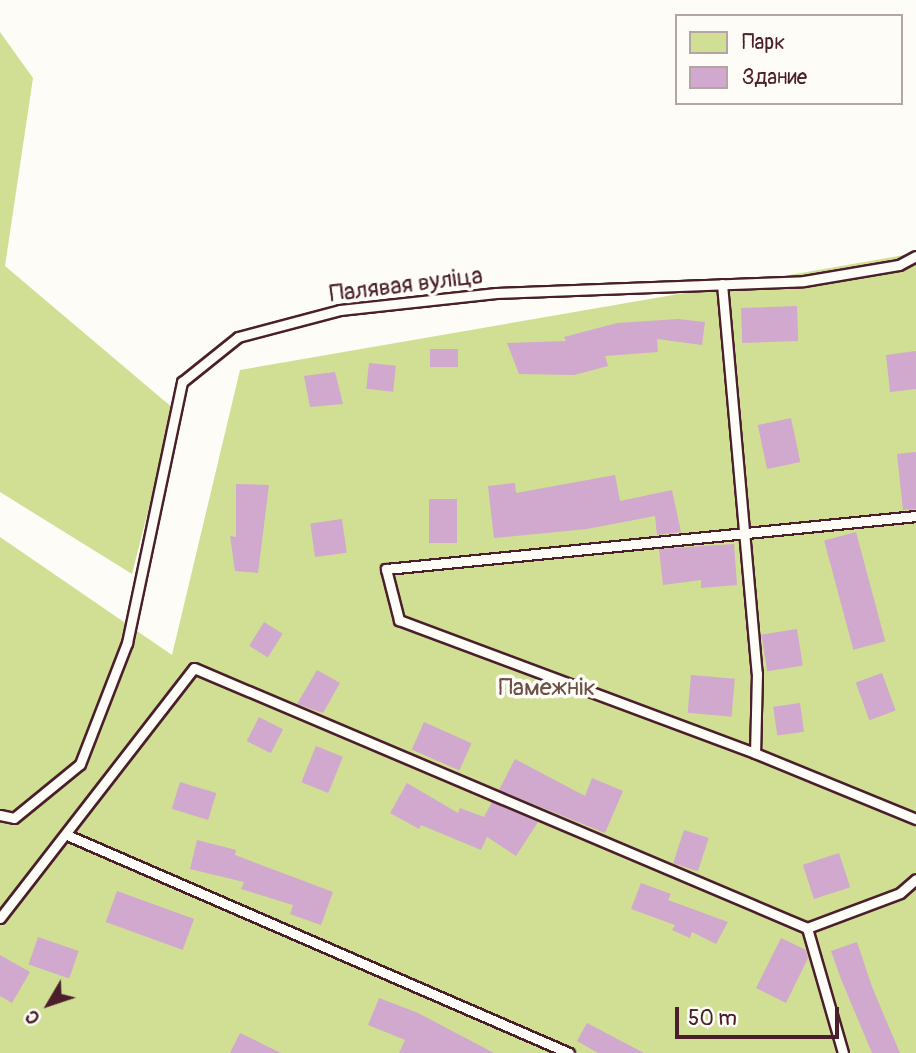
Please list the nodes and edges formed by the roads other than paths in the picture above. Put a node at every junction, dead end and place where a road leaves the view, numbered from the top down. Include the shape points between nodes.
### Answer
1 (916, 256) edge
2 (722, 284) junction
3 (916, 516) edge
4 (744, 533) junction
5 (755, 753) junction
6 (0, 815) edge
7 (916, 819) edge
8 (67, 835) junction
9 (916, 879) edge
10 (0, 918) edge
11 (807, 928) junction
12 (569, 1053) edge
13 (843, 1053) edge

1 - 2 lane, Палявая вуліца via 899,265 804,281
2 - 4 lane
2 - 6 lane, Палявая вуліца via 470,295 340,310 238,337 182,382 127,643 80,764 14,818
3 - 4 lane
4 - 5 lane via 757,673
4 - 5 lane via 386,569 399,620
5 - 7 lane
8 - 10 lane
8 - 11 lane via 194,668
8 - 12 lane
9 - 11 lane via 900,894
11 - 13 lane

